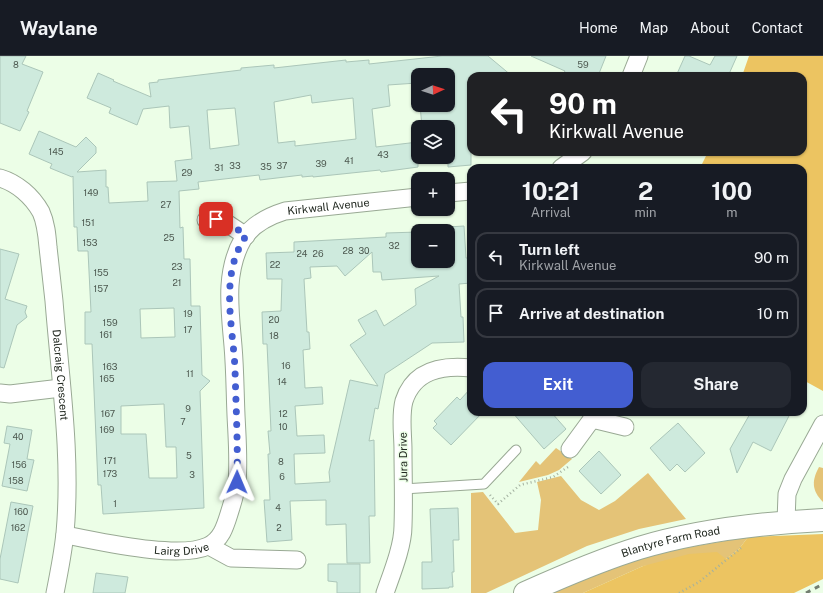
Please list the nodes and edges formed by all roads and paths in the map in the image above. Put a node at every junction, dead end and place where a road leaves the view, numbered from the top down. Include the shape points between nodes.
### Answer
1 (640, 56) edge
2 (633, 72) edge
3 (577, 156) edge
4 (566, 164) edge
5 (0, 178) edge
6 (467, 192) edge
7 (455, 193) edge
8 (411, 198) edge
9 (206, 220) dead end
10 (246, 236) junction
11 (467, 368) edge
12 (61, 388) junction
13 (0, 393) edge
14 (590, 416) edge
15 (823, 424) edge
16 (625, 427) dead end
17 (570, 449) joint
18 (516, 450) dead end
19 (484, 484) junction
20 (403, 489) junction
21 (823, 520) edge
22 (786, 522) junction
23 (759, 524) junction
24 (65, 535) junction
25 (209, 546) junction
26 (297, 560) dead end
27 (55, 593) edge
28 (385, 593) edge
29 (526, 593) edge
30 (679, 593) edge

1 - 2 street
3 - 4 street
5 - 12 street, Dalcraig Crescent via 28,194 41,212 46,226
6 - 7 street
8 - 10 street, Kirkwall Avenue via 285,211 266,219
9 - 10 street via 222,220
10 - 25 street, Kirkwall Avenue via 235,257 229,289 236,397 237,482 225,528
11 - 20 street, Jura Drive via 437,369 422,376 410,389 404,402
12 - 13 street
12 - 24 street, Dalcraig Crescent via 67,464
14 - 16 street
14 - 17 street
15 - 22 street via 787,494
17 - 19 path via 568,453 575,459 569,466 553,476 520,485 498,504 484,489
18 - 19 lane
19 - 20 lane
20 - 28 street, Jura Drive via 403,528
21 - 22 main road, Blantyre Farm Road
22 - 23 main road, Blantyre Farm Road
23 - 29 main road, Blantyre Farm Road via 707,532 640,548 586,567
23 - 30 path via 739,552 699,582
24 - 25 street, Lairg Drive via 153,550 195,550
24 - 27 street, Dalcraig Crescent
25 - 26 street, Lairg Drive via 231,558

